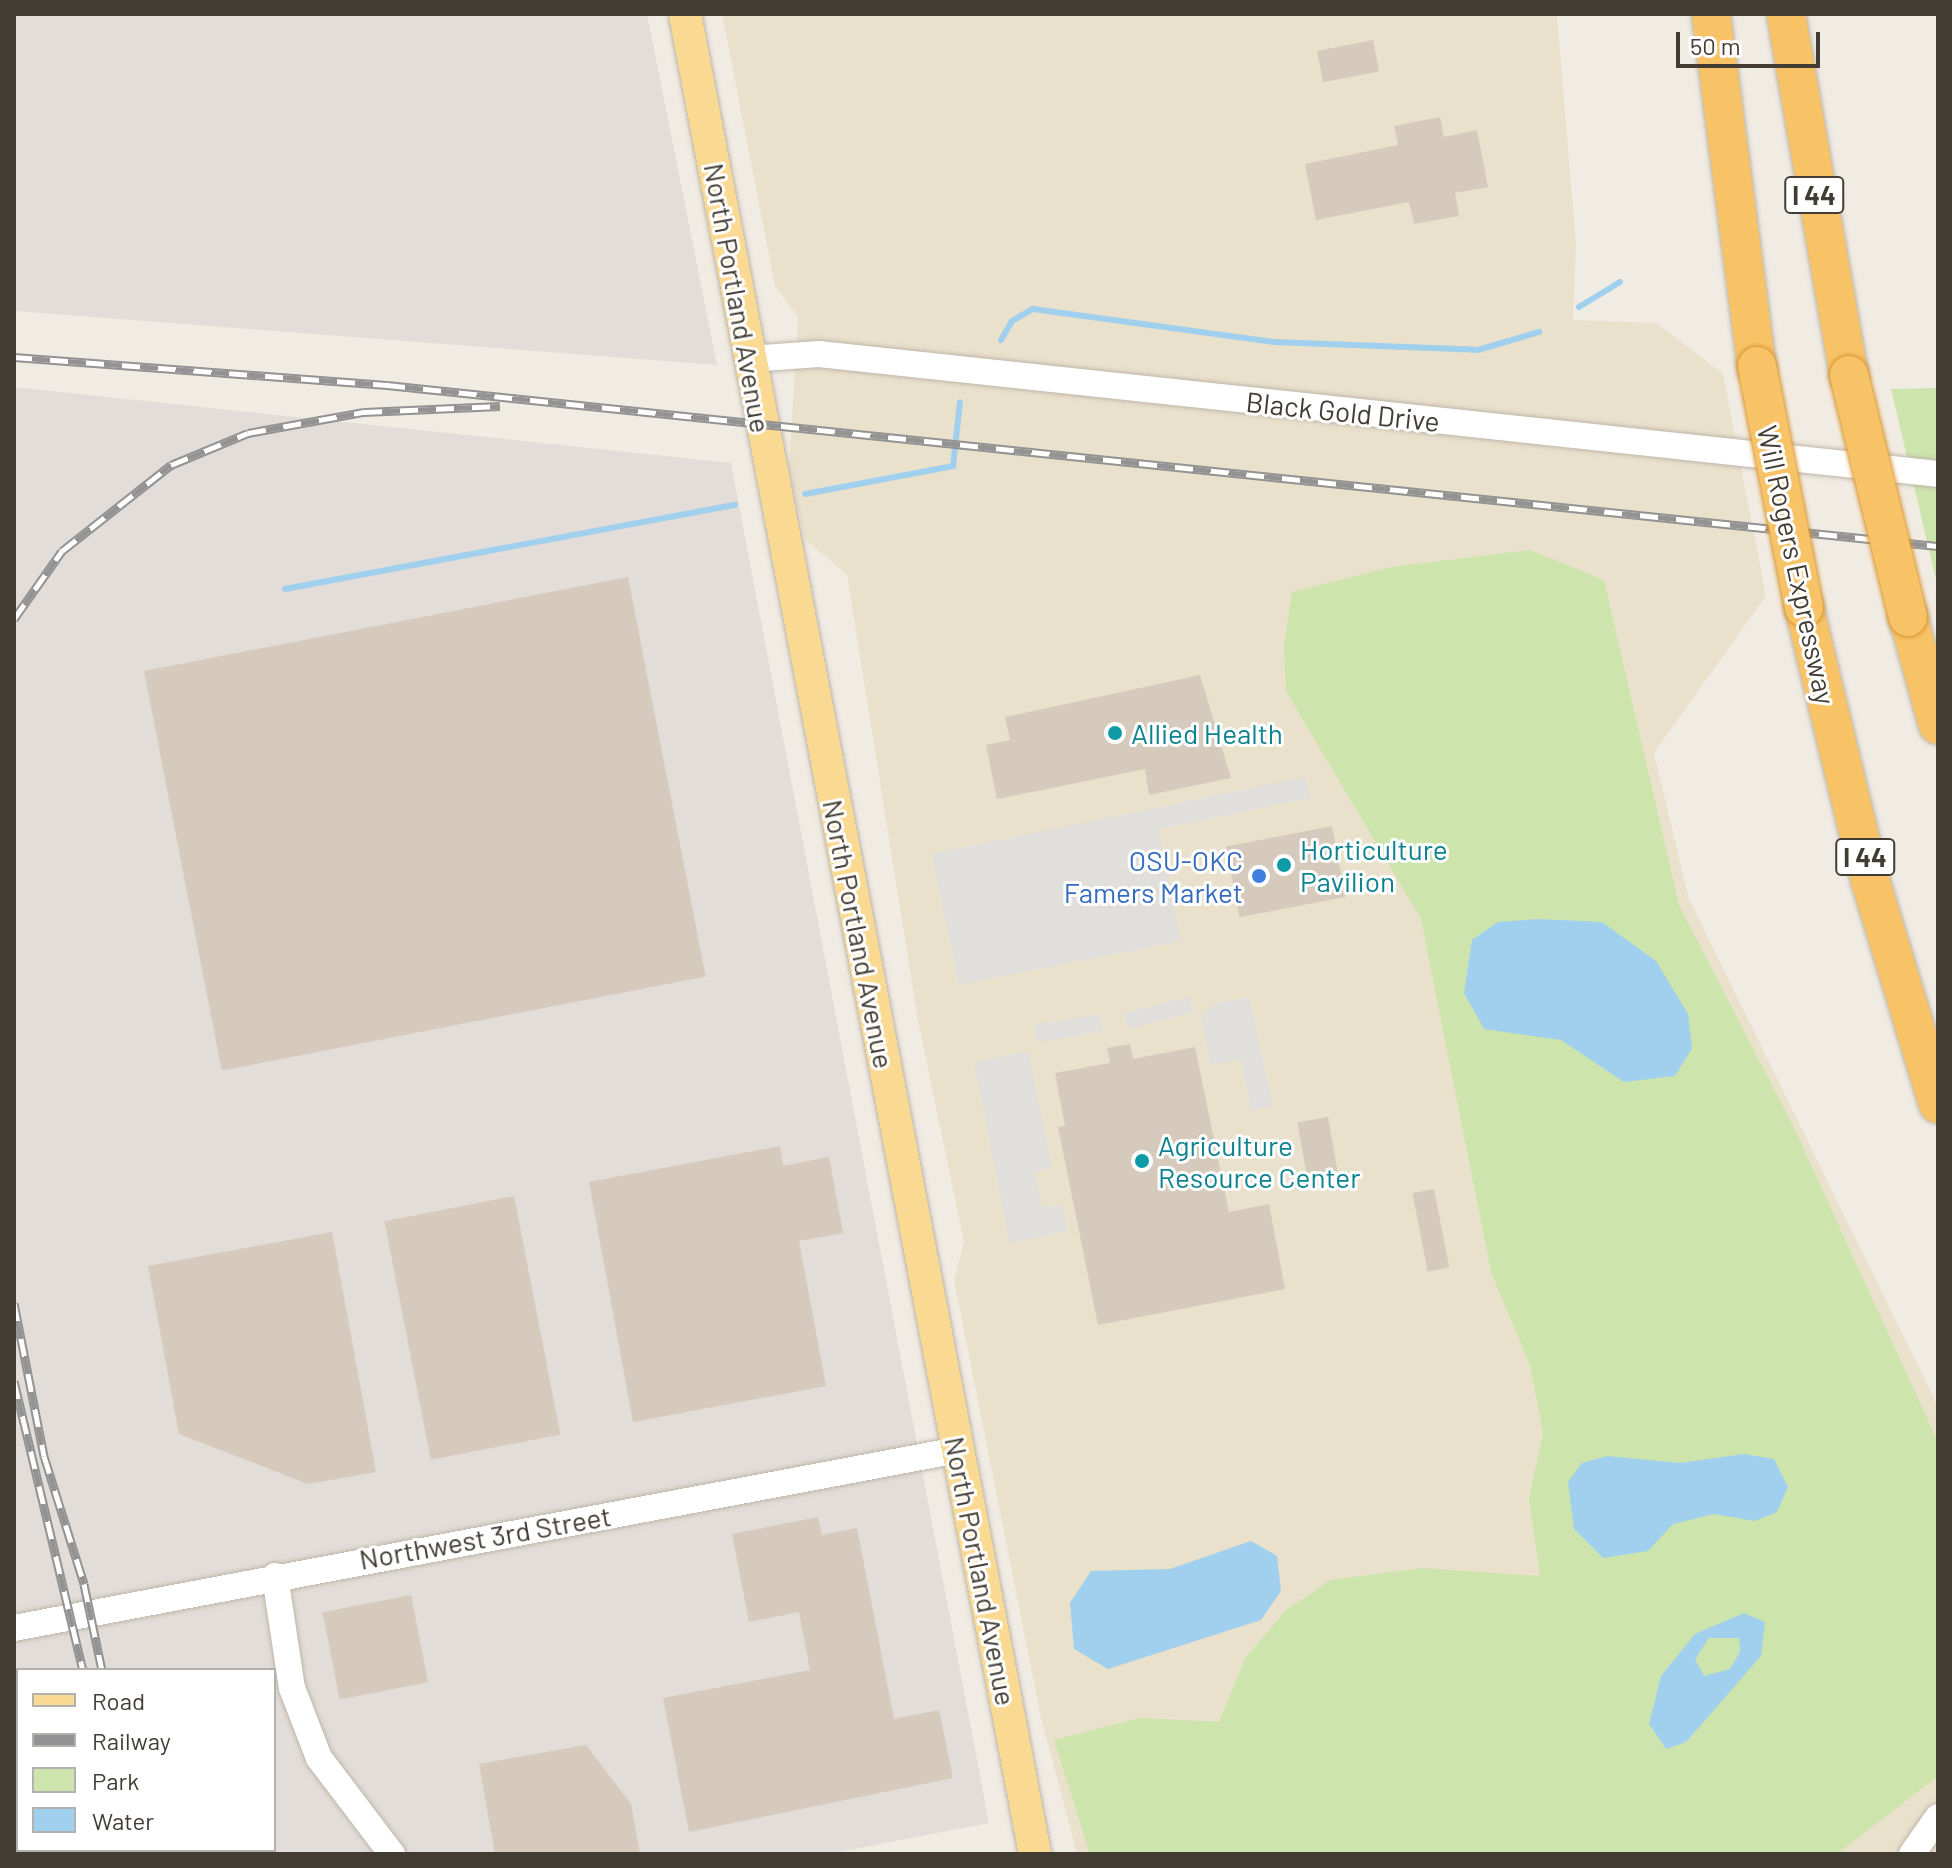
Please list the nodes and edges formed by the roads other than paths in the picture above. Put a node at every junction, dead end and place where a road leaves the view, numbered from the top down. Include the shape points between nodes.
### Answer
1 (685, 14) edge
2 (1711, 14) edge
3 (1786, 14) edge
4 (749, 359) junction
5 (1938, 474) edge
6 (1938, 725) edge
7 (1938, 1104) edge
8 (958, 1450) junction
9 (275, 1576) junction
10 (14, 1628) edge
11 (1938, 1817) edge
12 (392, 1854) edge
13 (1035, 1854) edge
14 (1912, 1854) edge

1 - 4 main road, North Portland Avenue
2 - 7 highway, Will Rogers Expressway / I 44, bridge via 1757,366 1804,607 1871,883
3 - 6 highway, I 44, bridge via 1849,375
4 - 5 street, Black Gold Drive via 819,354
4 - 8 main road, North Portland Avenue
8 - 9 street, Northwest 3rd Street
8 - 13 main road, North Portland Avenue
9 - 10 street, Northwest 3rd Street
9 - 12 street via 292,1688 319,1758
11 - 14 street

